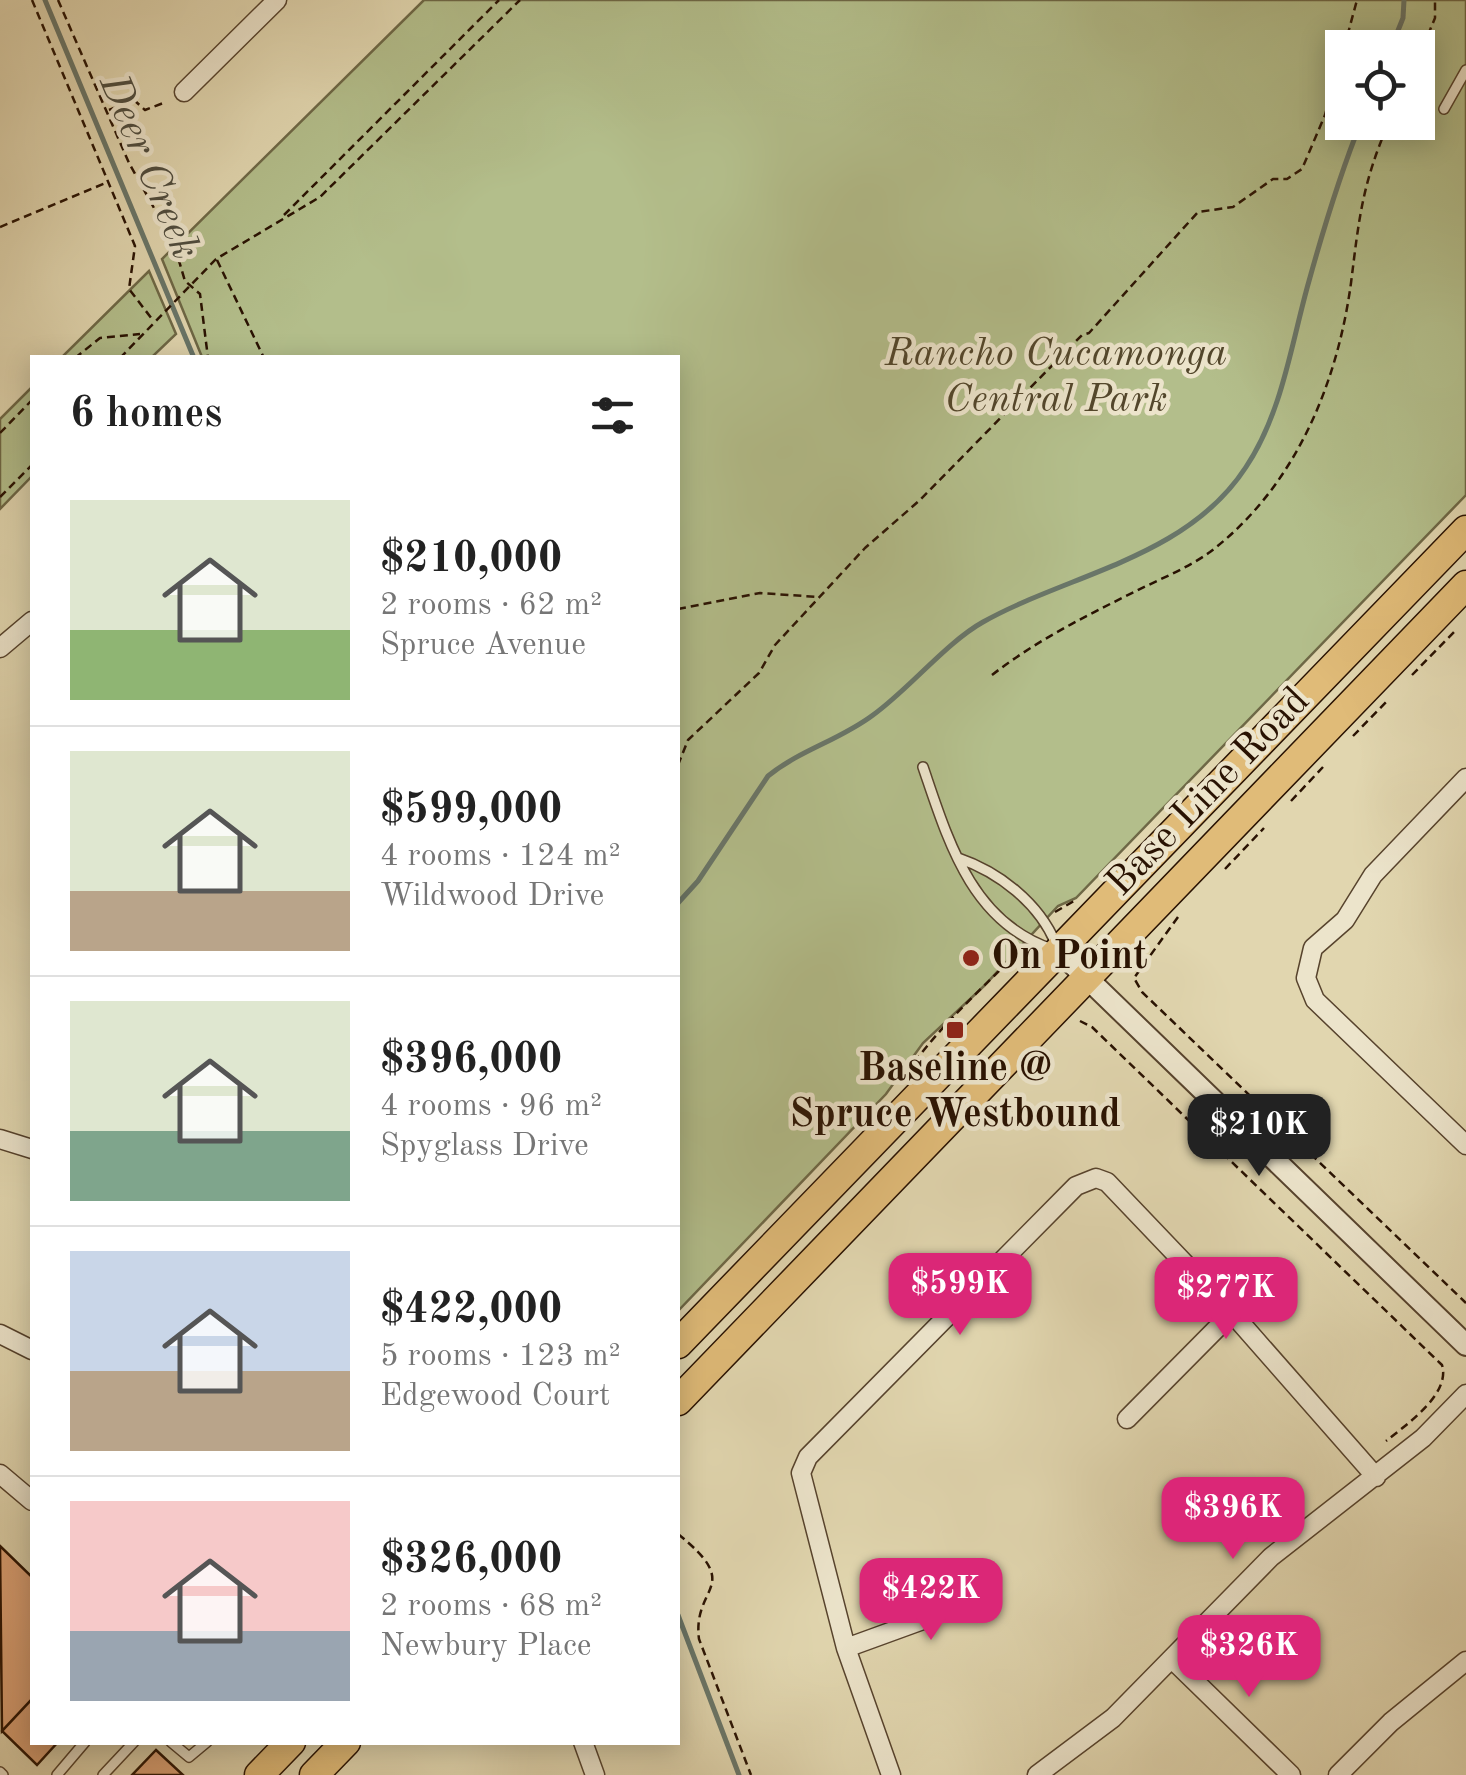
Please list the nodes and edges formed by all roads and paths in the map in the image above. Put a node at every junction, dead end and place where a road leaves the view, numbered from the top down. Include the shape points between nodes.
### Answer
1 (32, 0) edge
2 (58, 0) edge
3 (277, 0) edge
4 (499, 0) edge
5 (520, 0) edge
6 (1357, 0) edge
7 (1435, 0) edge
8 (1349, 30) edge
9 (1430, 30) edge
10 (1466, 70) edge
11 (184, 92) joint
12 (1444, 109) dead end
13 (107, 111) junction
14 (1325, 115) edge
15 (1381, 140) edge
16 (110, 182) junction
17 (280, 220) junction
18 (0, 227) edge
19 (216, 259) junction
20 (190, 285) junction
21 (153, 322) junction
22 (141, 334) junction
23 (79, 355) edge
24 (123, 355) edge
25 (207, 355) edge
26 (263, 355) edge
27 (30, 402) edge
28 (0, 433) edge
29 (30, 467) edge
30 (0, 497) edge
31 (1466, 530) edge
32 (1466, 585) edge
33 (819, 597) junction
34 (680, 608) edge
35 (30, 624) edge
36 (1458, 626) dead end
37 (0, 648) edge
38 (992, 674) dead end
39 (1403, 683) dead end
40 (1394, 693) dead end
41 (1343, 744) dead end
42 (1331, 756) dead end
43 (680, 761) edge
44 (923, 767) dead end
45 (1466, 778) edge
46 (1284, 806) dead end
47 (1268, 822) dead end
48 (958, 858) junction
49 (1216, 876) dead end
50 (1080, 900) dead end
51 (1061, 907) dead end
52 (1182, 912) dead end
53 (1059, 952) junction
54 (1086, 977) junction
55 (1080, 1021) dead end
56 (0, 1139) edge
57 (1466, 1145) edge
58 (30, 1148) edge
59 (1466, 1303) edge
60 (1232, 1313) junction
61 (0, 1334) edge
62 (680, 1342) edge
63 (1466, 1345) edge
64 (30, 1349) edge
65 (1466, 1394) edge
66 (680, 1399) edge
67 (1127, 1419) dead end
68 (1386, 1441) dead end
69 (0, 1474) edge
70 (1376, 1478) junction
71 (30, 1498) edge
72 (680, 1536) edge
73 (980, 1574) dead end
74 (846, 1648) junction
75 (1173, 1660) junction
76 (1466, 1662) edge
77 (82, 1745) edge
78 (131, 1745) edge
79 (173, 1745) edge
80 (204, 1745) edge
81 (287, 1745) edge
82 (291, 1745) edge
83 (343, 1745) edge
84 (584, 1745) edge
85 (64, 1773) edge
86 (103, 1775) edge
87 (259, 1775) edge
88 (316, 1775) edge
89 (595, 1775) edge
90 (751, 1775) edge
91 (891, 1775) edge
92 (1036, 1775) edge
93 (1291, 1775) edge
94 (1338, 1775) edge

1 - 16 path
2 - 13 path
3 - 11 street
4 - 17 path
5 - 17 path via 320,197
6 - 8 path
7 - 9 path
10 - 12 lane
11 - 13 path via 150,110 134,100
13 - 20 path
14 - 33 path via 1302,169 1273,179 1233,207 1198,212 1089,333
15 - 38 path via 1366,174 1350,287 1326,384 1292,462 1234,532 1206,554 1057,631
16 - 18 path
16 - 21 path via 135,246 129,289
17 - 19 path
19 - 20 path
19 - 26 path
20 - 21 path
20 - 25 path via 202,300
21 - 22 path
22 - 23 path via 100,338
22 - 24 path
27 - 28 path
29 - 30 path
31 - 53 main road, Base Line Road
32 - 54 main road, Base Line Road
33 - 34 path via 760,592
33 - 43 path via 759,673 688,740
35 - 37 street
36 - 39 path
40 - 41 path
42 - 46 path
44 - 48 lane
45 - 57 street via 1373,875 1345,920 1313,948 1306,978 1314,1000
47 - 49 path
48 - 53 lane via 970,888 1028,941
48 - 53 lane via 989,868 1047,922
50 - 51 path
52 - 59 path via 1139,966 1134,978 1142,992
53 - 54 street
53 - 62 main road, Base Line Road
54 - 63 street
54 - 66 main road, Base Line Road
55 - 68 path via 1442,1365 1438,1392
56 - 58 street
60 - 67 street
60 - 70 street
60 - 74 street via 1107,1182 1096,1178 1066,1196 808,1457 801,1473
61 - 64 street
65 - 70 street
69 - 71 street
70 - 75 street via 1271,1556
72 - 90 path via 702,1553 712,1572 699,1639
73 - 74 street via 923,1620
74 - 91 street
75 - 92 street via 1113,1718
75 - 93 street
76 - 94 street via 1390,1722
77 - 85 lane
78 - 86 lane
79 - 80 lane via 184,1755
81 - 87 main road
82 - 88 street
83 - 88 main road
84 - 89 street

